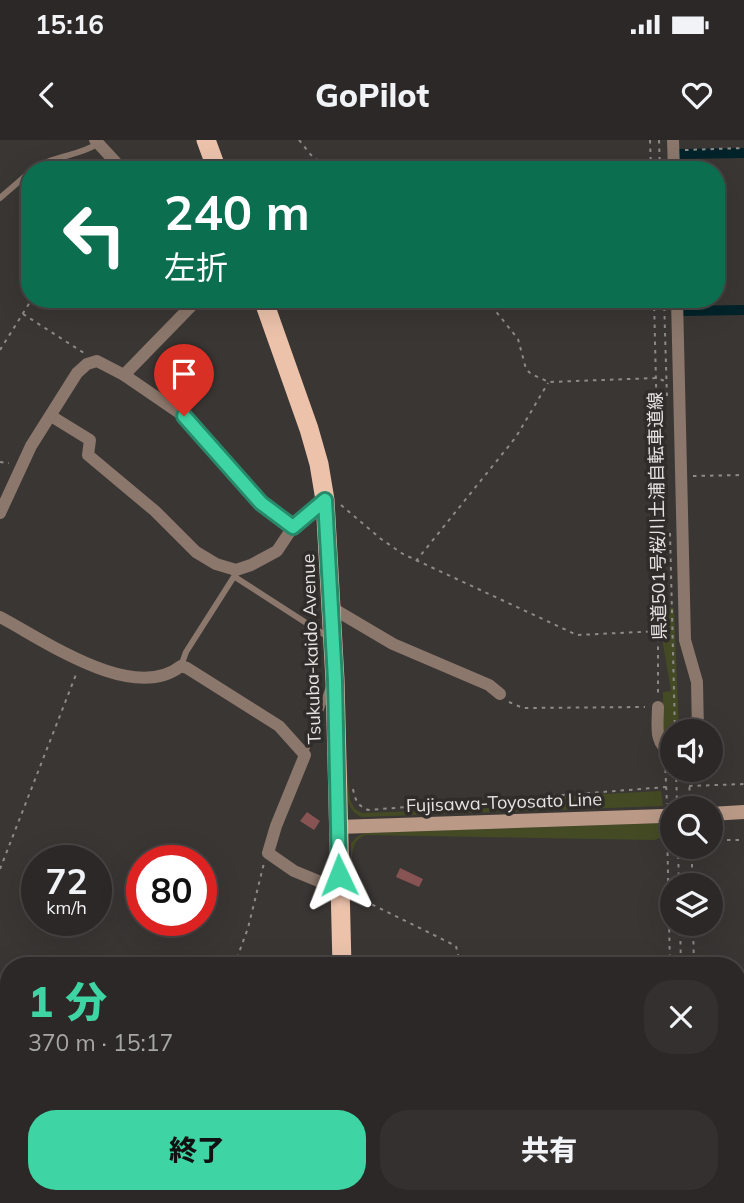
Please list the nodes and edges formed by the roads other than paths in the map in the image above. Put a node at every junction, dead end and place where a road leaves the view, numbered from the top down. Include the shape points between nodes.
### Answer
1 (206, 140) edge
2 (96, 142) edge
3 (45, 161) edge
4 (114, 161) edge
5 (214, 161) edge
6 (21, 180) edge
7 (0, 198) edge
8 (189, 308) edge
9 (266, 308) edge
10 (677, 308) edge
11 (124, 375) junction
12 (51, 416) junction
13 (325, 500) junction
14 (0, 513) edge
15 (293, 527) junction
16 (235, 574) junction
17 (331, 608) junction
18 (0, 617) edge
19 (332, 640) junction
20 (181, 666) junction
21 (335, 680) junction
22 (500, 694) road end
23 (658, 707) road end
24 (698, 719) edge
25 (660, 743) edge
26 (305, 755) junction
27 (744, 812) edge
28 (723, 813) edge
29 (660, 817) edge
30 (338, 827) junction
31 (340, 890) junction
32 (342, 957) edge

1 - 5 highway
2 - 3 lane via 90,149
2 - 4 street
6 - 7 lane
8 - 11 street
9 - 13 highway, Tsukuba-kaido Avenue via 309,429
10 - 24 street via 685,640 697,682
11 - 12 street via 97,361 88,364 77,373
11 - 15 street via 184,416 261,503
12 - 14 street via 31,446
12 - 16 street via 90,440 88,455 156,511 196,552
13 - 15 street
13 - 17 highway, Tsukuba-kaido Avenue
15 - 16 street via 277,551
16 - 19 lane
16 - 20 lane
17 - 19 highway, Tsukuba-kaido Avenue
17 - 22 street via 393,644
18 - 20 street via 81,661 126,677 162,675
19 - 21 highway, Tsukuba-kaido Avenue
20 - 26 street via 279,726
21 - 26 lane via 327,689
21 - 30 highway, Tsukuba-kaido Avenue
23 - 25 street
26 - 31 street via 268,853 294,871
27 - 28 main road
29 - 30 main road, Fujisawa-Toyosato Line
30 - 31 highway, Tsukuba-kaido Avenue
31 - 32 highway, Tsukuba-kaido Avenue

